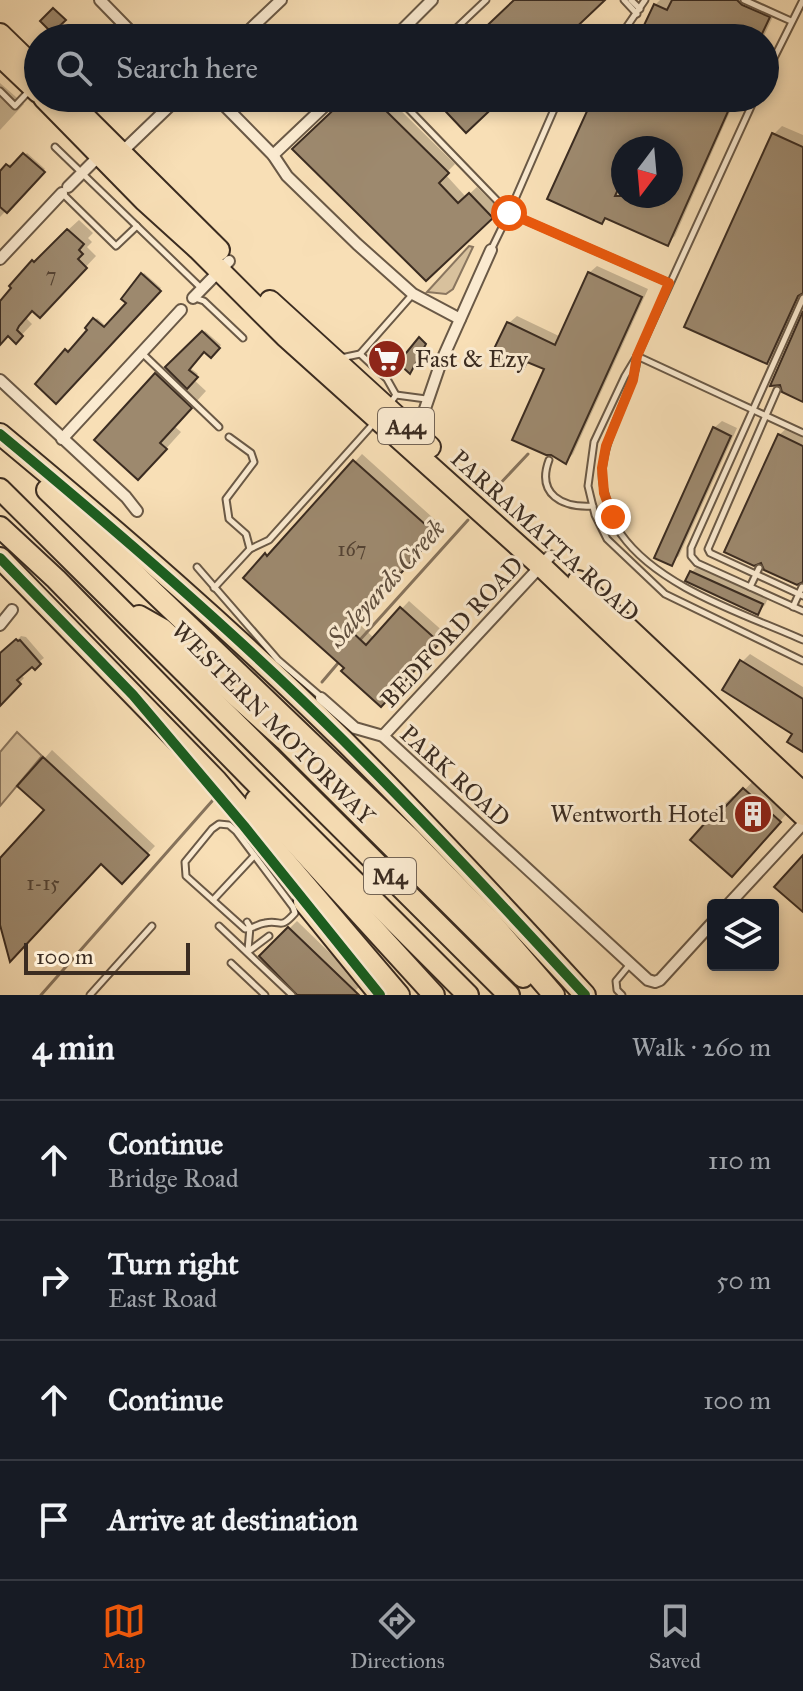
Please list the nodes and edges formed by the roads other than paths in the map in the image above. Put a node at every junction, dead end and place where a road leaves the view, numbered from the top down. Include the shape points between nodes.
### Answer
1 (100, 0) edge
2 (281, 0) edge
3 (432, 0) edge
4 (486, 0) edge
5 (624, 0) edge
6 (631, 0) edge
7 (645, 0) edge
8 (744, 0) edge
9 (803, 0) edge
10 (638, 11) junction
11 (791, 21) junction
12 (123, 24) edge
13 (256, 24) edge
14 (408, 24) edge
15 (461, 24) edge
16 (629, 24) edge
17 (0, 34) edge
18 (779, 46) edge
19 (0, 56) edge
20 (24, 67) edge
21 (24, 76) edge
22 (0, 91) edge
23 (24, 99) edge
24 (66, 112) edge
25 (77, 112) edge
26 (163, 112) edge
27 (231, 112) edge
28 (318, 112) edge
29 (412, 112) edge
30 (553, 112) edge
31 (748, 112) edge
32 (55, 147) dead end
33 (109, 151) junction
34 (273, 155) junction
35 (82, 173) junction
36 (65, 190) junction
37 (509, 213) junction
38 (137, 226) junction
39 (491, 250) joint
40 (0, 259) edge
41 (224, 265) junction
42 (669, 283) junction
43 (202, 289) junction
44 (413, 294) junction
45 (193, 298) joint
46 (803, 298) edge
47 (181, 310) dead end
48 (460, 319) junction
49 (243, 338) dead end
50 (142, 353) junction
51 (360, 354) junction
52 (637, 356) junction
53 (332, 359) junction
54 (0, 380) edge
55 (777, 390) dead end
56 (429, 399) junction
57 (387, 408) junction
58 (753, 410) junction
59 (765, 416) junction
60 (219, 427) dead end
61 (803, 433) edge
62 (0, 434) edge
63 (229, 437) dead end
64 (62, 439) junction
65 (412, 440) junction
66 (0, 448) edge
67 (549, 460) dead end
68 (0, 489) edge
69 (593, 506) junction
70 (137, 511) dead end
71 (0, 527) edge
72 (250, 549) junction
73 (0, 558) edge
74 (546, 561) junction
75 (197, 567) dead end
76 (757, 571) junction
77 (750, 587) junction
78 (802, 587) edge
79 (214, 588) junction
80 (801, 595) edge
81 (115, 602) junction
82 (793, 607) junction
83 (12, 610) dead end
84 (803, 611) edge
85 (0, 625) edge
86 (803, 640) edge
87 (803, 661) edge
88 (298, 688) junction
89 (316, 704) junction
90 (272, 716) junction
91 (291, 733) junction
92 (383, 736) junction
93 (221, 773) junction
94 (238, 792) junction
95 (803, 793) edge
96 (803, 815) edge
97 (803, 824) edge
98 (254, 856) junction
99 (734, 899) edge
100 (213, 900) junction
101 (247, 922) dead end
102 (152, 926) dead end
103 (219, 926) dead end
104 (707, 929) edge
105 (250, 930) junction
106 (269, 936) dead end
107 (248, 951) junction
108 (231, 963) dead end
109 (630, 964) junction
110 (90, 995) edge
111 (265, 995) edge
112 (292, 995) edge
113 (380, 995) edge
114 (399, 995) edge
115 (434, 995) edge
116 (468, 995) edge
117 (509, 995) edge
118 (542, 995) edge
119 (554, 995) edge
120 (585, 995) edge
121 (622, 995) edge

1 - 12 street
2 - 13 street
3 - 14 street
4 - 15 lane
5 - 10 lane
6 - 10 lane
7 - 10 lane
8 - 11 lane
9 - 11 lane
10 - 16 lane
11 - 18 lane
17 - 20 highway, PARRAMATTA ROAD / A44
19 - 21 highway, PARRAMATTA ROAD / A44
22 - 23 lane via 15,106
24 - 33 highway, PARRAMATTA ROAD / A44
25 - 33 highway, PARRAMATTA ROAD / A44
26 - 33 street via 127,147
27 - 34 street
28 - 34 street
29 - 37 lane
30 - 37 lane
31 - 42 lane
32 - 35 lane
33 - 35 street
33 - 41 highway, PARRAMATTA ROAD / A44 via 144,200
34 - 44 street via 287,176
35 - 36 street
35 - 38 lane
36 - 38 lane via 116,246
36 - 40 street
37 - 39 lane
37 - 42 lane
38 - 43 lane
39 - 48 street
41 - 43 street
41 - 53 highway, PARRAMATTA ROAD / A44
41 - 57 highway, PARRAMATTA ROAD / A44 via 285,336
42 - 52 lane
43 - 45 street
44 - 48 street
44 - 51 lane
45 - 49 lane via 204,301
46 - 58 lane
47 - 50 street
48 - 56 street
50 - 60 lane
50 - 64 street
51 - 53 lane
51 - 57 lane via 387,379
52 - 58 lane
52 - 69 lane via 594,442 588,486
52 - 86 lane via 602,468 604,493 620,532 639,554 681,585
53 - 57 highway, PARRAMATTA ROAD / A44
54 - 64 street
55 - 59 lane
56 - 57 lane
56 - 65 street
57 - 65 highway, PARRAMATTA ROAD / A44
57 - 72 lane via 269,540
58 - 59 lane
58 - 77 lane via 691,548 697,563
59 - 61 lane
59 - 76 lane via 709,545 710,553
62 - 88 highway
63 - 72 lane via 251,453 254,462 226,499 229,519 246,534
64 - 70 street
65 - 74 highway, PARRAMATTA ROAD / A44
66 - 90 highway, WESTERN MOTORWAY / M4
67 - 69 lane via 544,473 555,498 575,507
68 - 81 highway, WESTERN MOTORWAY / M4
69 - 87 lane via 607,539 665,594
71 - 93 highway via 211,738
72 - 79 lane
73 - 93 highway via 133,695
74 - 92 street, BEDFORD ROAD
74 - 95 highway, PARRAMATTA ROAD / A44
74 - 96 highway, PARRAMATTA ROAD / A44
75 - 79 lane
76 - 77 lane
76 - 80 lane
77 - 82 lane
78 - 80 lane
79 - 88 lane
80 - 82 lane
81 - 90 highway via 162,629
81 - 117 highway, WESTERN MOTORWAY / M4
82 - 84 lane
83 - 85 street
88 - 89 highway
89 - 92 street, PARK ROAD via 355,728
89 - 120 highway
90 - 91 highway, WESTERN MOTORWAY / M4
91 - 118 highway
91 - 119 highway, WESTERN MOTORWAY / M4 via 461,889
92 - 109 street, PARK ROAD
93 - 94 highway
94 - 113 highway
94 - 114 highway
94 - 115 highway
94 - 116 highway, M4
97 - 99 street
98 - 100 lane
98 - 100 lane via 229,825 212,829 184,870
98 - 105 lane via 295,913 280,926 268,922
100 - 105 lane
101 - 105 lane
102 - 110 lane
103 - 107 lane
104 - 109 street, PARK ROAD via 660,980 648,980
105 - 107 lane
106 - 107 lane
107 - 112 lane
108 - 111 lane
109 - 121 lane via 616,981

